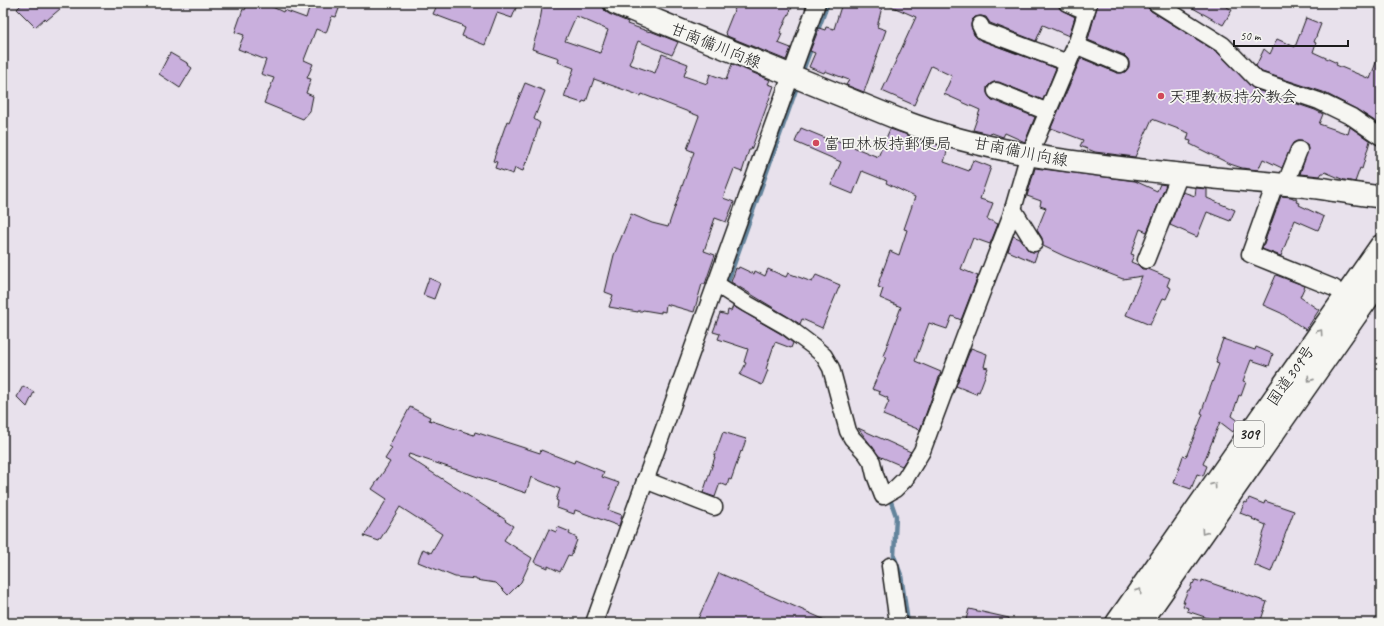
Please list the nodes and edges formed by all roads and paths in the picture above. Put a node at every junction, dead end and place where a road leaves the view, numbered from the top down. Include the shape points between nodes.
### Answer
1 (614, 3) edge
2 (817, 3) edge
3 (1067, 3) edge
4 (1156, 3) edge
5 (1088, 7) edge
6 (980, 25) dead end
7 (1075, 45) junction
8 (1068, 63) junction
9 (1120, 64) dead end
10 (791, 75) junction
11 (996, 91) dead end
12 (1048, 112) junction
13 (1381, 137) edge
14 (1299, 150) dead end
15 (1030, 154) junction
16 (1180, 174) junction
17 (1280, 184) junction
18 (1380, 193) edge
19 (1013, 209) junction
20 (1034, 243) dead end
21 (1381, 246) edge
22 (1146, 260) dead end
23 (1381, 279) edge
24 (716, 284) junction
25 (1334, 288) dead end
26 (645, 480) junction
27 (714, 507) dead end
28 (890, 566) dead end
29 (594, 623) edge
30 (898, 623) edge
31 (1117, 623) edge
32 (1140, 623) edge

1 - 10 main road, 甘南備川向線
2 - 10 street
3 - 5 street
4 - 13 street via 1224,45 1257,80 1319,101 1352,117
5 - 7 street
6 - 8 street via 983,31
7 - 8 street
7 - 9 street
8 - 12 street
10 - 15 main road, 甘南備川向線 via 933,132
10 - 24 street
11 - 12 street
12 - 15 street
14 - 17 street
15 - 16 main road, 甘南備川向線
15 - 19 street
16 - 17 main road, 甘南備川向線
16 - 22 street
17 - 18 main road, 甘南備川向線
17 - 25 street via 1250,254
19 - 20 street
19 - 24 street via 922,451 905,480 883,496 872,462 848,431 831,368 824,356 786,326
31 -> 21 highway, 国道309号 / 309
23 -> 32 highway, 国道309号 / 309
24 - 26 street
26 - 27 street
26 - 29 street
28 - 30 street

